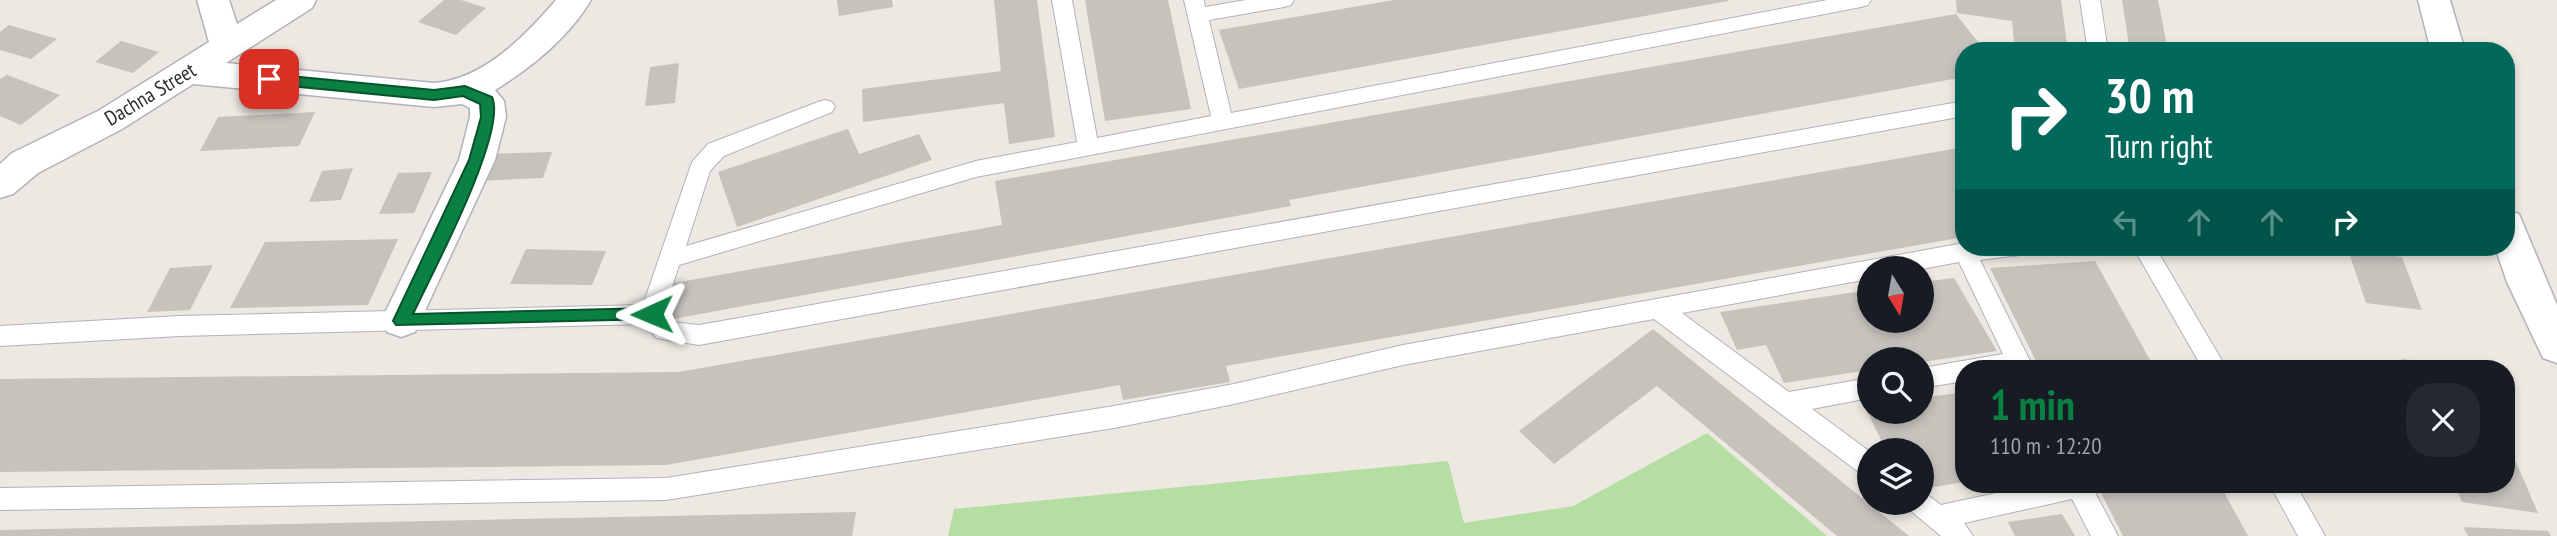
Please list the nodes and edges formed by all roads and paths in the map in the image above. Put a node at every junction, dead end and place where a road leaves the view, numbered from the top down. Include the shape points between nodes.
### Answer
1 (213, 0) edge
2 (300, 0) edge
3 (575, 0) edge
4 (1062, 0) edge
5 (1284, 0) edge
6 (1861, 0) edge
7 (2090, 0) edge
8 (2434, 0) edge
9 (1196, 7) edge
10 (2097, 42) edge
11 (2446, 42) edge
12 (227, 47) junction
13 (187, 71) junction
14 (465, 91) junction
15 (825, 107) dead end
16 (1955, 110) edge
17 (1223, 121) junction
18 (1088, 147) junction
19 (0, 184) edge
20 (2515, 250) edge
21 (1955, 254) edge
22 (1967, 256) edge
23 (2149, 256) edge
24 (670, 258) junction
25 (1934, 258) edge
26 (1857, 272) edge
27 (1657, 308) junction
28 (652, 314) junction
29 (401, 321) junction
30 (0, 335) edge
31 (2557, 346) edge
32 (2018, 360) edge
33 (2210, 360) edge
34 (1955, 373) edge
35 (1934, 377) edge
36 (1857, 390) edge
37 (1785, 403) junction
38 (1857, 456) edge
39 (2028, 493) edge
40 (2082, 493) edge
41 (2288, 493) edge
42 (0, 499) edge
43 (1934, 508) edge
44 (1934, 513) edge
45 (1960, 536) edge
46 (2105, 536) edge
47 (2312, 536) edge

1 - 12 street
2 - 12 street, Dachna Street
3 - 14 street via 513,61
4 - 18 lane
5 - 9 lane
6 - 17 lane
7 - 10 lane
8 - 11 street
9 - 17 lane
12 - 13 street, Dachna Street
13 - 14 street via 434,95
13 - 19 street, Dachna Street via 110,120 25,163
14 - 29 street via 487,101 488,117 477,160
15 - 24 lane via 716,150 700,168
16 - 28 lane via 699,335 664,331
17 - 18 lane
18 - 24 lane via 976,169
20 - 31 street
21 - 25 lane
22 - 32 lane
23 - 33 lane
24 - 28 lane
26 - 27 lane
27 - 37 lane
27 - 42 lane via 1403,355 1128,415 666,489
28 - 29 lane
29 - 30 lane
34 - 35 lane
36 - 37 lane
37 - 38 lane
39 - 43 lane
40 - 46 lane
41 - 47 lane
44 - 45 lane

